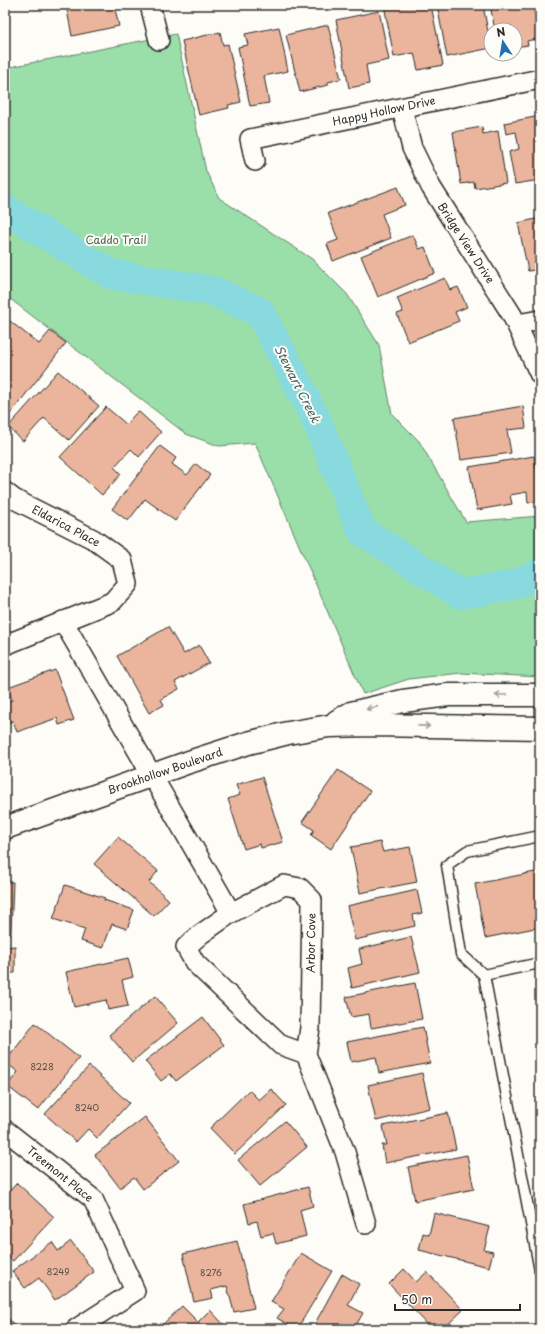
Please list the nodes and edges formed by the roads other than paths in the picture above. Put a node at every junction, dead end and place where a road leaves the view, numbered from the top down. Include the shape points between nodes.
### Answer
1 (150, 5) edge
2 (159, 40) dead end
3 (540, 80) edge
4 (402, 108) junction
5 (255, 161) dead end
6 (540, 320) edge
7 (517, 324) junction
8 (540, 375) edge
9 (5, 492) edge
10 (5, 497) edge
11 (24, 504) junction
12 (64, 621) junction
13 (5, 645) edge
14 (540, 695) edge
15 (329, 726) junction
16 (540, 728) edge
17 (152, 775) junction
18 (5, 828) edge
19 (540, 836) edge
20 (232, 913) junction
21 (540, 963) edge
22 (484, 975) junction
23 (306, 1054) junction
24 (5, 1130) edge
25 (366, 1224) dead end
26 (540, 1270) edge
27 (76, 1329) edge

1 - 2 street
3 - 4 street, Happy Hollow Drive
4 - 5 street, Happy Hollow Drive via 250,139
4 - 7 street, Bridge View Drive via 412,148 431,187
6 - 7 street
7 - 8 street, Bridge View Drive
9 - 11 street, Eldarica Place
10 - 11 street, Eldarica Place
11 - 12 street, Eldarica Place via 93,539 122,560 128,584 112,602
12 - 13 street, Eldarica Place
12 - 17 street
14 -> 15 street, Brookhollow Boulevard via 448,695 403,701 350,713
15 -> 16 street, Brookhollow Boulevard
15 - 17 street, Brookhollow Boulevard via 248,743
17 - 18 street, Brookhollow Boulevard
17 - 20 street
19 - 22 lane via 467,851 447,866 461,954
20 - 23 street, Arbor Cove via 200,934 186,947 189,953 195,964 281,1045
20 - 23 street, Arbor Cove via 284,885 300,888 312,900 310,1028
21 - 22 lane
22 - 26 lane
23 - 25 street via 345,1152
24 - 27 street, Treemont Place via 93,1199 134,1291

